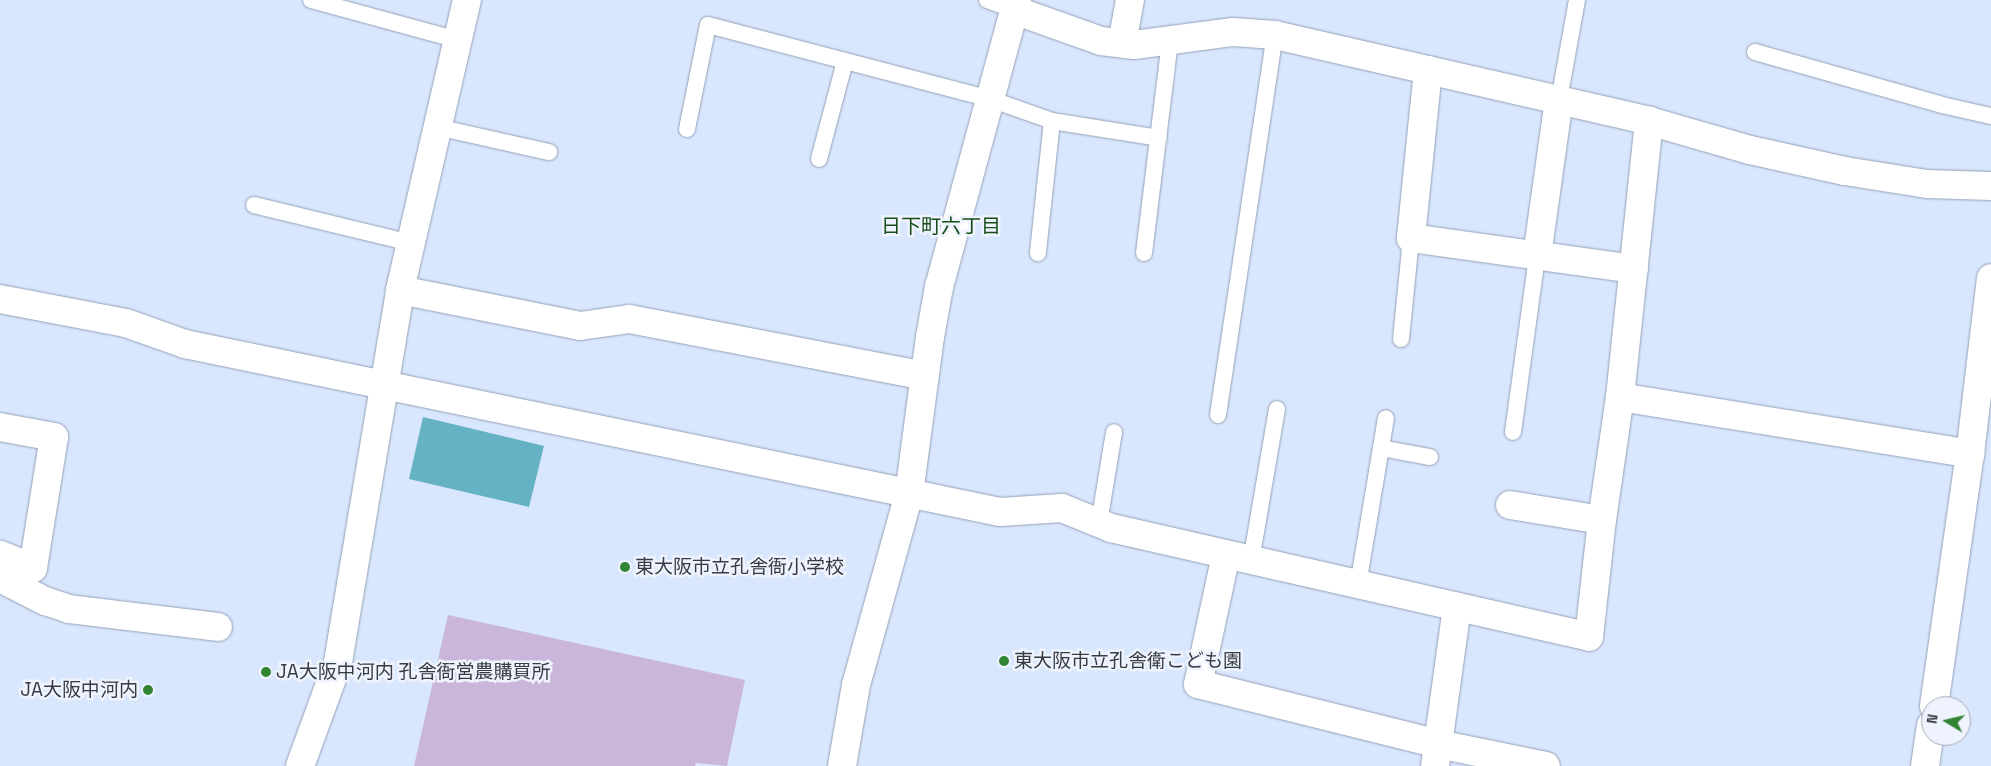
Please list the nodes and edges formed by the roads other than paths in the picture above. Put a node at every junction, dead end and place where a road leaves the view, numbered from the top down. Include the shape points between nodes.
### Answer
1 (311, 0) edge
2 (467, 0) edge
3 (987, 0) edge
4 (1130, 0) edge
5 (1577, 0) edge
6 (1016, 5) edge
7 (1275, 35) junction
8 (458, 40) junction
9 (1170, 40) junction
10 (1122, 43) junction
11 (1755, 52) dead end
12 (846, 61) junction
13 (1428, 70) junction
14 (990, 99) junction
15 (1558, 100) junction
16 (1991, 116) edge
17 (1052, 120) junction
18 (1649, 121) junction
19 (437, 127) junction
20 (687, 129) dead end
21 (1158, 138) junction
22 (549, 152) dead end
23 (819, 159) dead end
24 (1991, 186) edge
25 (254, 205) dead end
26 (1411, 238) junction
27 (411, 243) junction
28 (1038, 253) dead end
29 (1144, 253) dead end
30 (1537, 256) junction
31 (1634, 269) junction
32 (1991, 278) edge
33 (400, 290) junction
34 (0, 299) edge
35 (1401, 339) dead end
36 (925, 376) junction
37 (382, 385) junction
38 (1620, 397) junction
39 (1277, 409) dead end
40 (1218, 415) dead end
41 (1386, 418) dead end
42 (0, 427) edge
43 (1114, 432) dead end
44 (1513, 432) dead end
45 (1381, 448) junction
46 (1970, 454) junction
47 (1430, 458) dead end
48 (909, 494) junction
49 (1510, 505) dead end
50 (1602, 520) junction
51 (1099, 523) junction
52 (0, 555) edge
53 (1238, 558) junction
54 (0, 578) edge
55 (1358, 585) junction
56 (1457, 607) junction
57 (218, 627) dead end
58 (1935, 696) edge
59 (1928, 746) edge
60 (1437, 755) edge
61 (300, 766) edge
62 (842, 766) edge
63 (1546, 766) edge
64 (1925, 766) edge

1 - 8 lane
2 - 8 street
3 - 6 lane
4 - 10 street
5 - 15 lane
6 - 10 street via 1101,41
6 - 14 street
7 - 9 street via 1233,32
7 - 13 street
7 - 40 lane
8 - 19 street
9 - 10 street
9 - 21 lane
11 - 16 lane
12 - 14 lane
12 - 20 lane via 708,25
12 - 23 lane
13 - 15 street
13 - 26 street
14 - 17 lane
14 - 36 street via 939,287
15 - 18 street
15 - 30 street
17 - 21 lane
17 - 28 lane
18 - 24 street via 1750,150 1845,171 1927,184
18 - 31 street
19 - 22 lane
19 - 27 street
21 - 29 lane
25 - 27 lane
26 - 30 street
26 - 35 lane
27 - 33 street
30 - 31 street
30 - 44 lane
31 - 38 street
32 - 46 street
33 - 36 street via 580,326 628,319
33 - 37 street
34 - 37 street via 126,323 185,344
36 - 48 street
37 - 48 street
37 - 61 street via 338,662
38 - 46 street
38 - 50 street
39 - 53 lane
41 - 45 lane
42 - 52 street via 54,437 33,568
43 - 51 lane
45 - 47 lane
45 - 55 lane
46 - 58 street
48 - 51 street via 1000,512 1062,508
48 - 62 street via 856,685
49 - 50 street
50 - 56 street via 1590,637
51 - 53 street
53 - 55 street
53 - 60 street via 1198,684
54 - 57 street via 45,601 69,609
55 - 56 street
56 - 60 street
59 - 64 street
60 - 63 street

